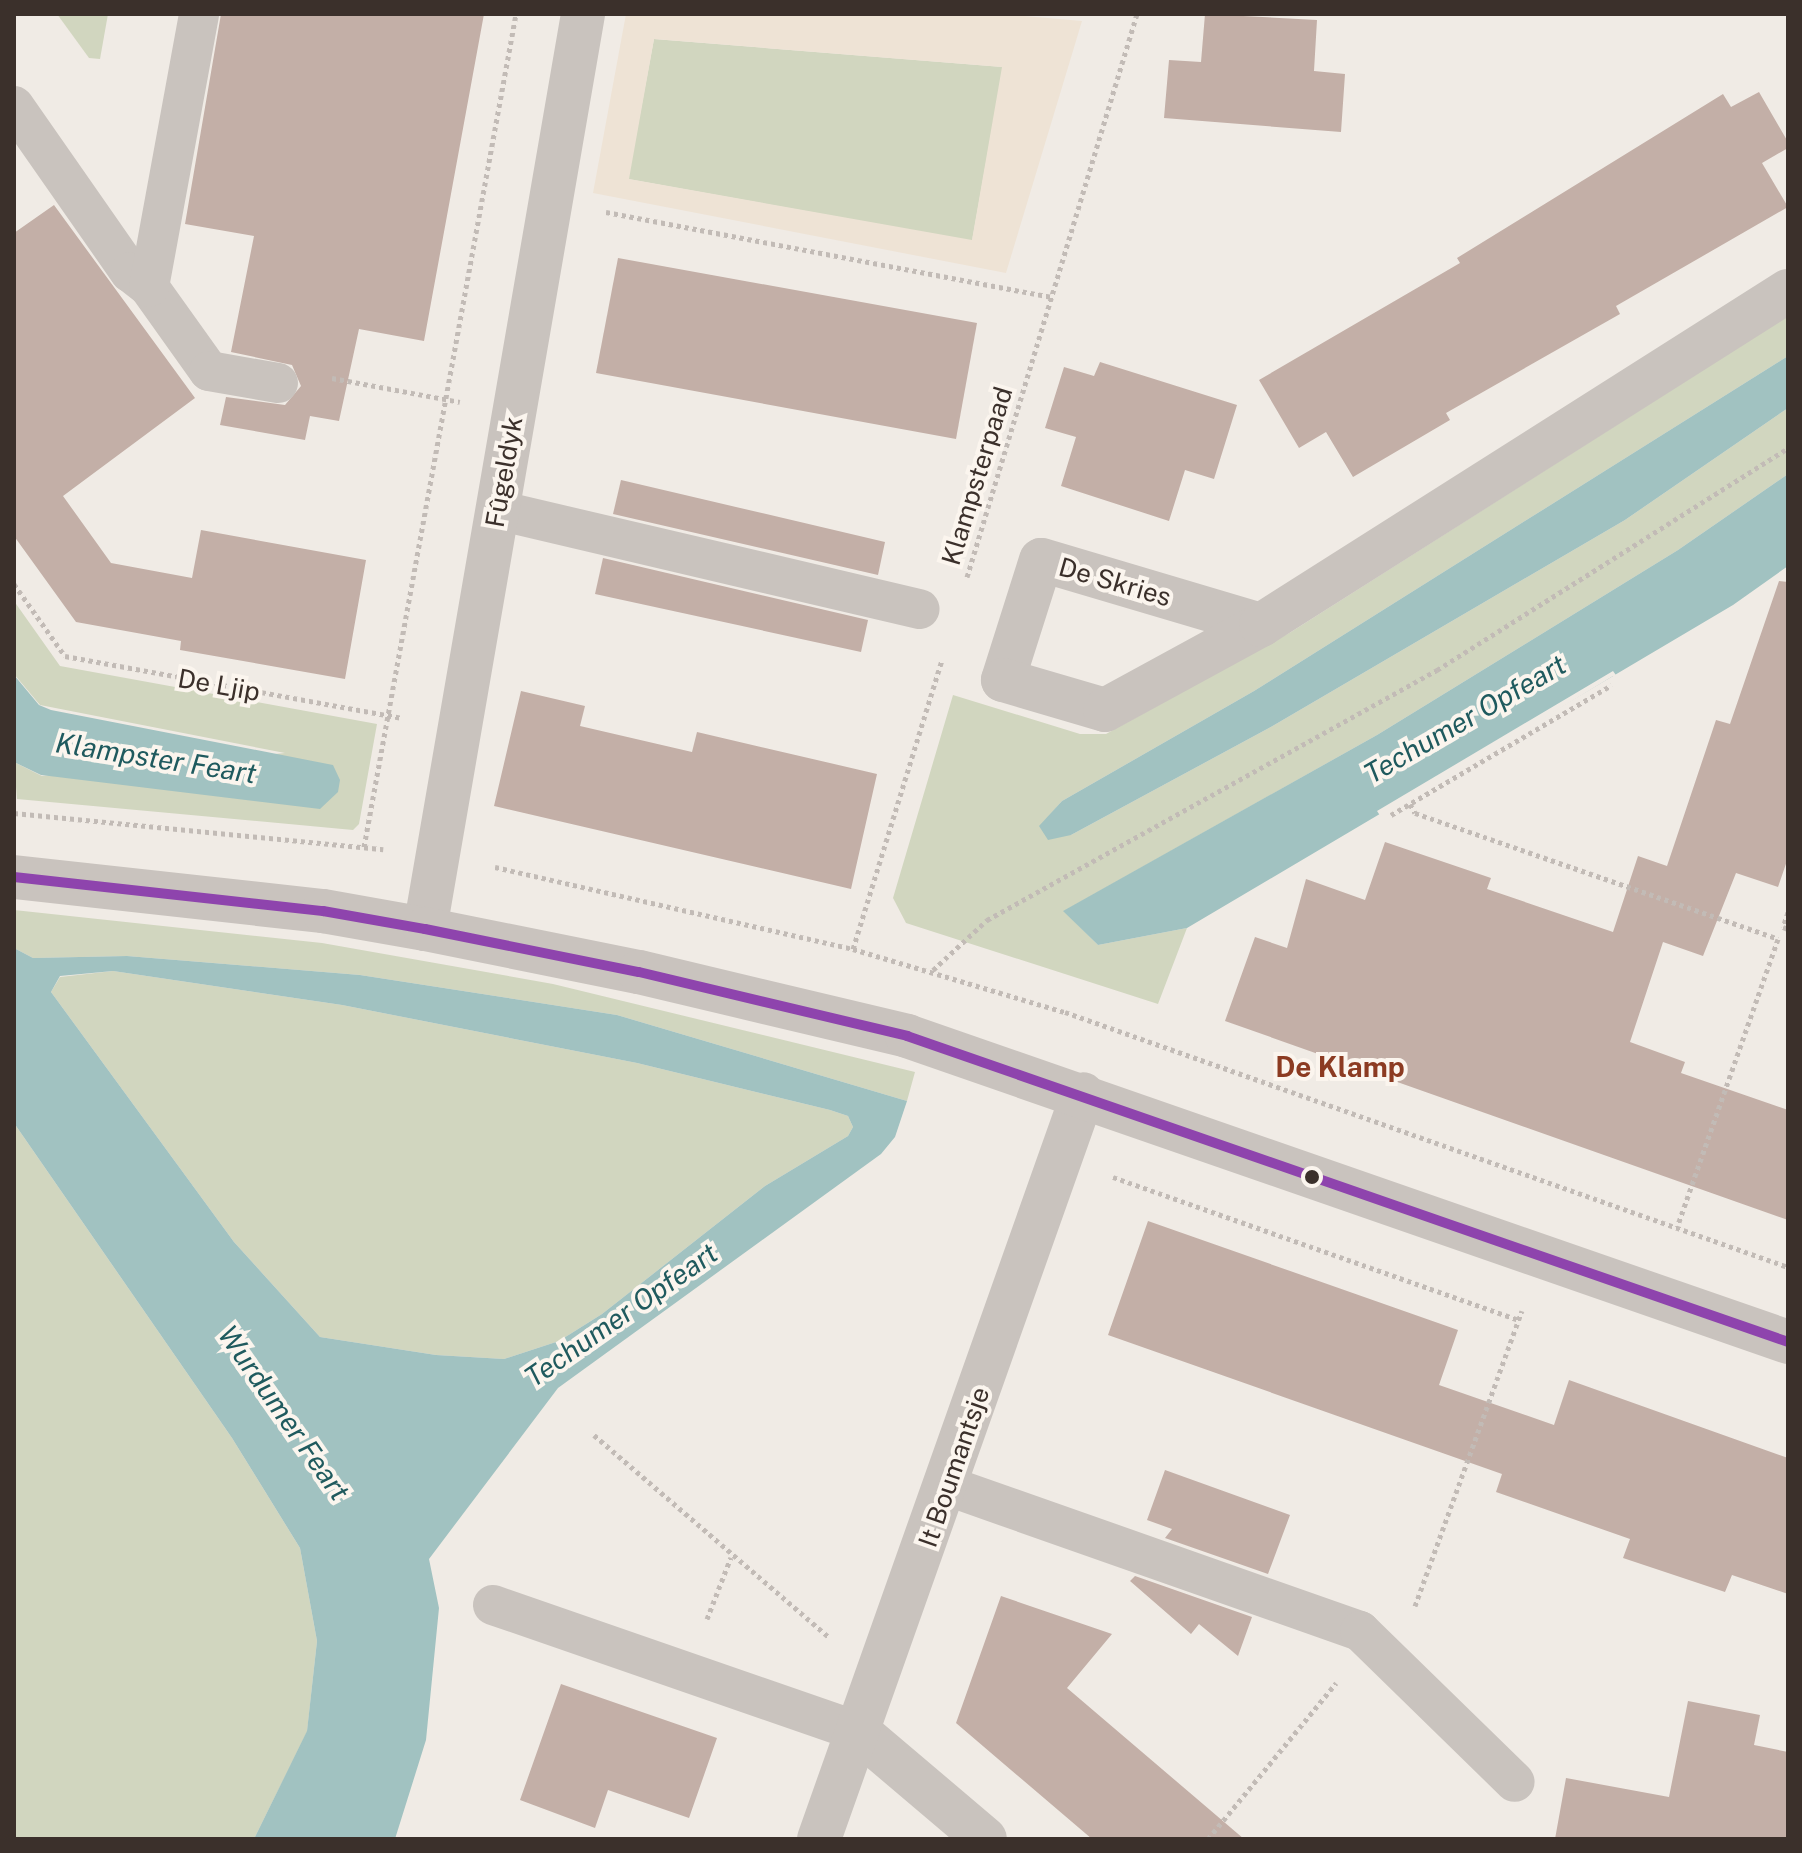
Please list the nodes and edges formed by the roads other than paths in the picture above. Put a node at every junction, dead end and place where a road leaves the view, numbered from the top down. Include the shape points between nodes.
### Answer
1 (199, 14) edge
2 (583, 14) edge
3 (14, 106) edge
4 (149, 287) junction
5 (1788, 291) edge
6 (278, 383) road end
7 (497, 510) junction
8 (920, 609) dead end
9 (1261, 625) junction
10 (14, 877) edge
11 (425, 929) junction
12 (1083, 1094) junction
13 (1788, 1342) edge
14 (948, 1486) junction
15 (493, 1605) dead end
16 (859, 1732) junction
17 (1515, 1782) dead end
18 (819, 1839) edge
19 (985, 1839) edge

1 - 4 lane
2 - 7 street, Fûgeldyk
3 - 4 lane via 130,272
4 - 6 lane via 209,371
5 - 9 street, De Skries
7 - 8 lane
7 - 11 street, Fûgeldyk
9 - 9 street, De Skries via 1105,710 1003,680 1041,560
10 - 11 street via 323,911
11 - 12 street via 639,972 907,1036
12 - 13 street
12 - 14 street, It Boumantsje
14 - 16 street, It Boumantsje
14 - 17 lane via 1360,1631
15 - 16 lane
16 - 18 street, It Boumantsje
16 - 19 street

